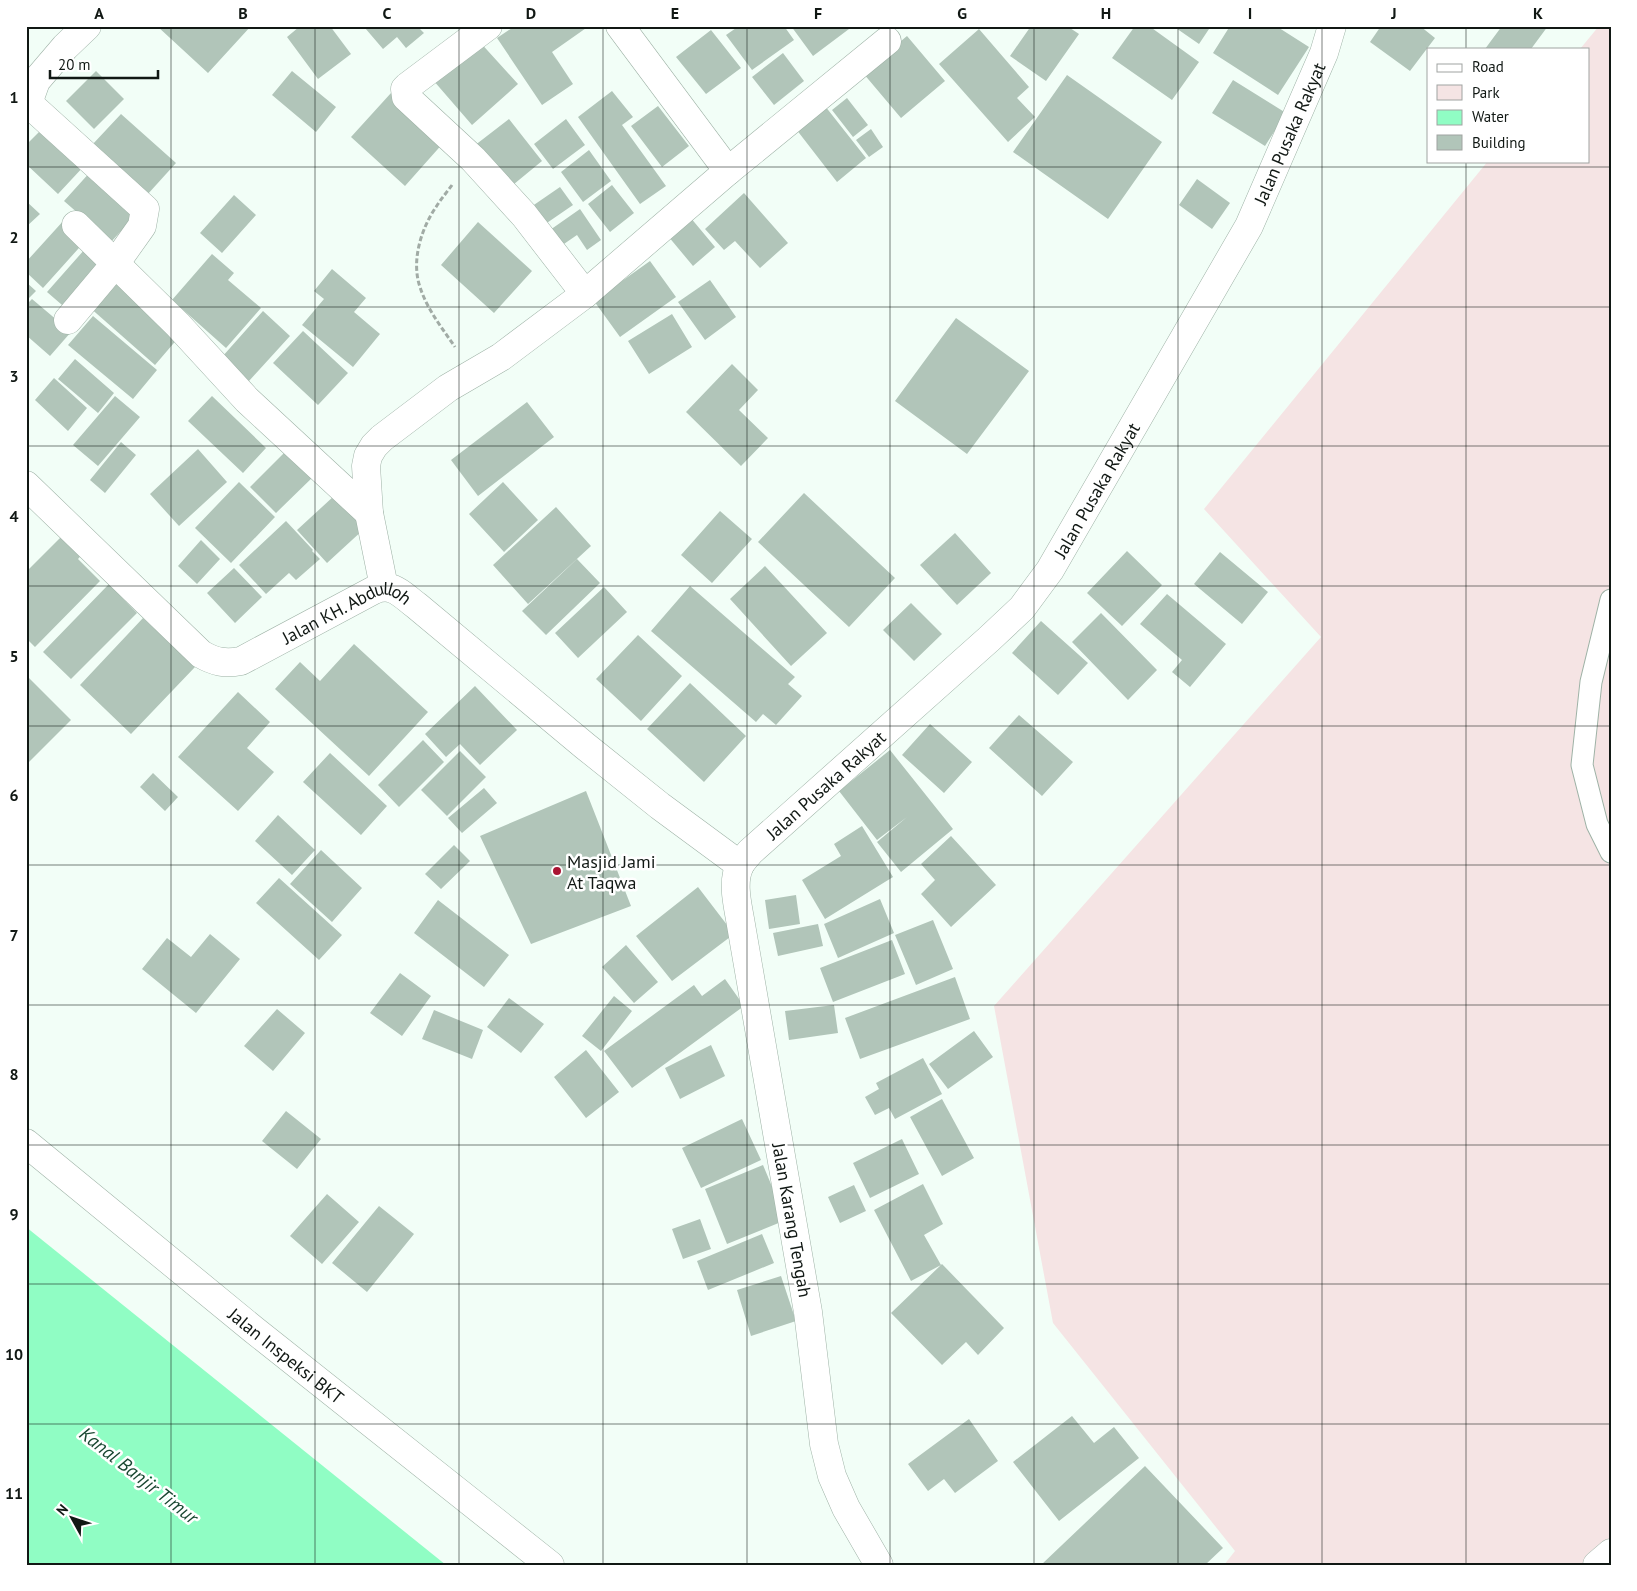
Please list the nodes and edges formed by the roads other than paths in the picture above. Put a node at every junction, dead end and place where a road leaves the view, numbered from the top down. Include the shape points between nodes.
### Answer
1 (88, 26) edge
2 (488, 26) edge
3 (620, 26) edge
4 (1332, 26) edge
5 (888, 41) dead end
6 (27, 106) edge
7 (728, 171) junction
8 (76, 225) dead end
9 (115, 264) junction
10 (585, 294) junction
11 (68, 320) dead end
12 (30, 498) edge
13 (368, 513) junction
14 (384, 587) junction
15 (1611, 600) edge
16 (1611, 852) edge
17 (740, 864) junction
18 (26, 1143) edge
19 (1611, 1553) edge
20 (550, 1565) edge
21 (879, 1565) edge
22 (1597, 1565) edge

1 - 6 street via 36,81
2 - 10 street via 408,86 405,93 409,101 473,159 524,216
3 - 7 street
4 - 17 street, Jalan Pusaka Rakyat via 1324,53 1249,226 1050,570 1022,608
5 - 7 street
6 - 9 street via 145,209 142,226
7 - 10 street
8 - 9 street
9 - 11 street
9 - 13 street via 178,325 247,400
10 - 13 street via 501,357 448,388 374,446 366,466
12 - 14 street, Jalan KH. Abdulloh via 201,654 217,662 241,661
13 - 14 street
14 - 17 street, Jalan KH. Abdulloh via 393,588 417,606 660,806
15 - 16 lane via 1591,682 1582,765 1597,824
17 - 21 street, Jalan Karang Tengah via 736,895 808,1312 824,1444 832,1476 846,1508
18 - 20 street, Jalan Inspeksi BKT via 254,1330
19 - 22 street

